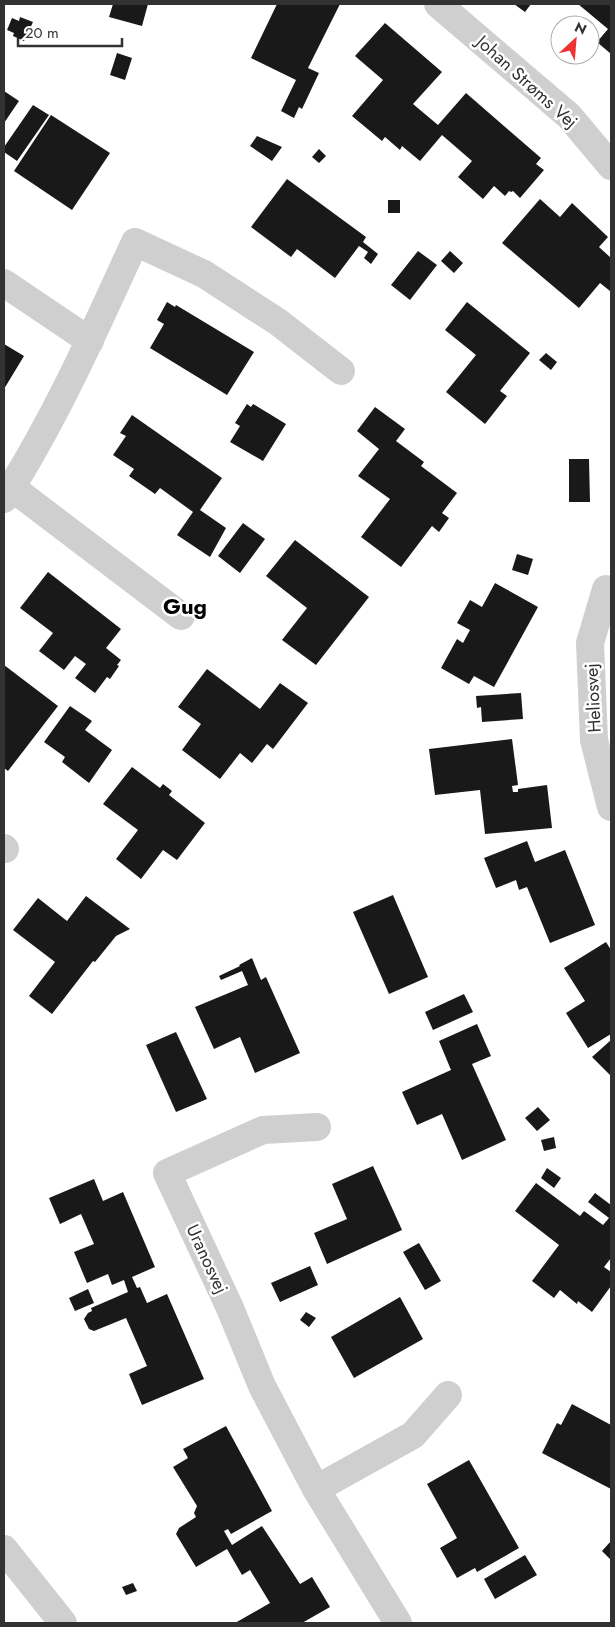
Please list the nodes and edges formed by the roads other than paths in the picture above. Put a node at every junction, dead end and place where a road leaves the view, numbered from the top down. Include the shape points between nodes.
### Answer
1 (438, 4) edge
2 (611, 166) edge
3 (4, 283) edge
4 (90, 341) junction
5 (341, 371) dead end
6 (8, 493) edge
7 (606, 589) dead end
8 (181, 616) dead end
9 (611, 807) edge
10 (317, 1127) dead end
11 (448, 1395) dead end
12 (316, 1489) junction
13 (4, 1549) edge
14 (63, 1623) edge
15 (398, 1623) edge

1 - 2 street, Johan Strøms Vej via 569,116
3 - 4 street
4 - 5 street via 134,242 204,274 278,322
4 - 6 street
6 - 8 street
7 - 9 street, Heliosvej via 590,643 594,740
10 - 12 street, Uranosvej via 263,1130 167,1173 230,1308 262,1386
11 - 12 street via 413,1435
12 - 15 street, Uranosvej
13 - 14 street

